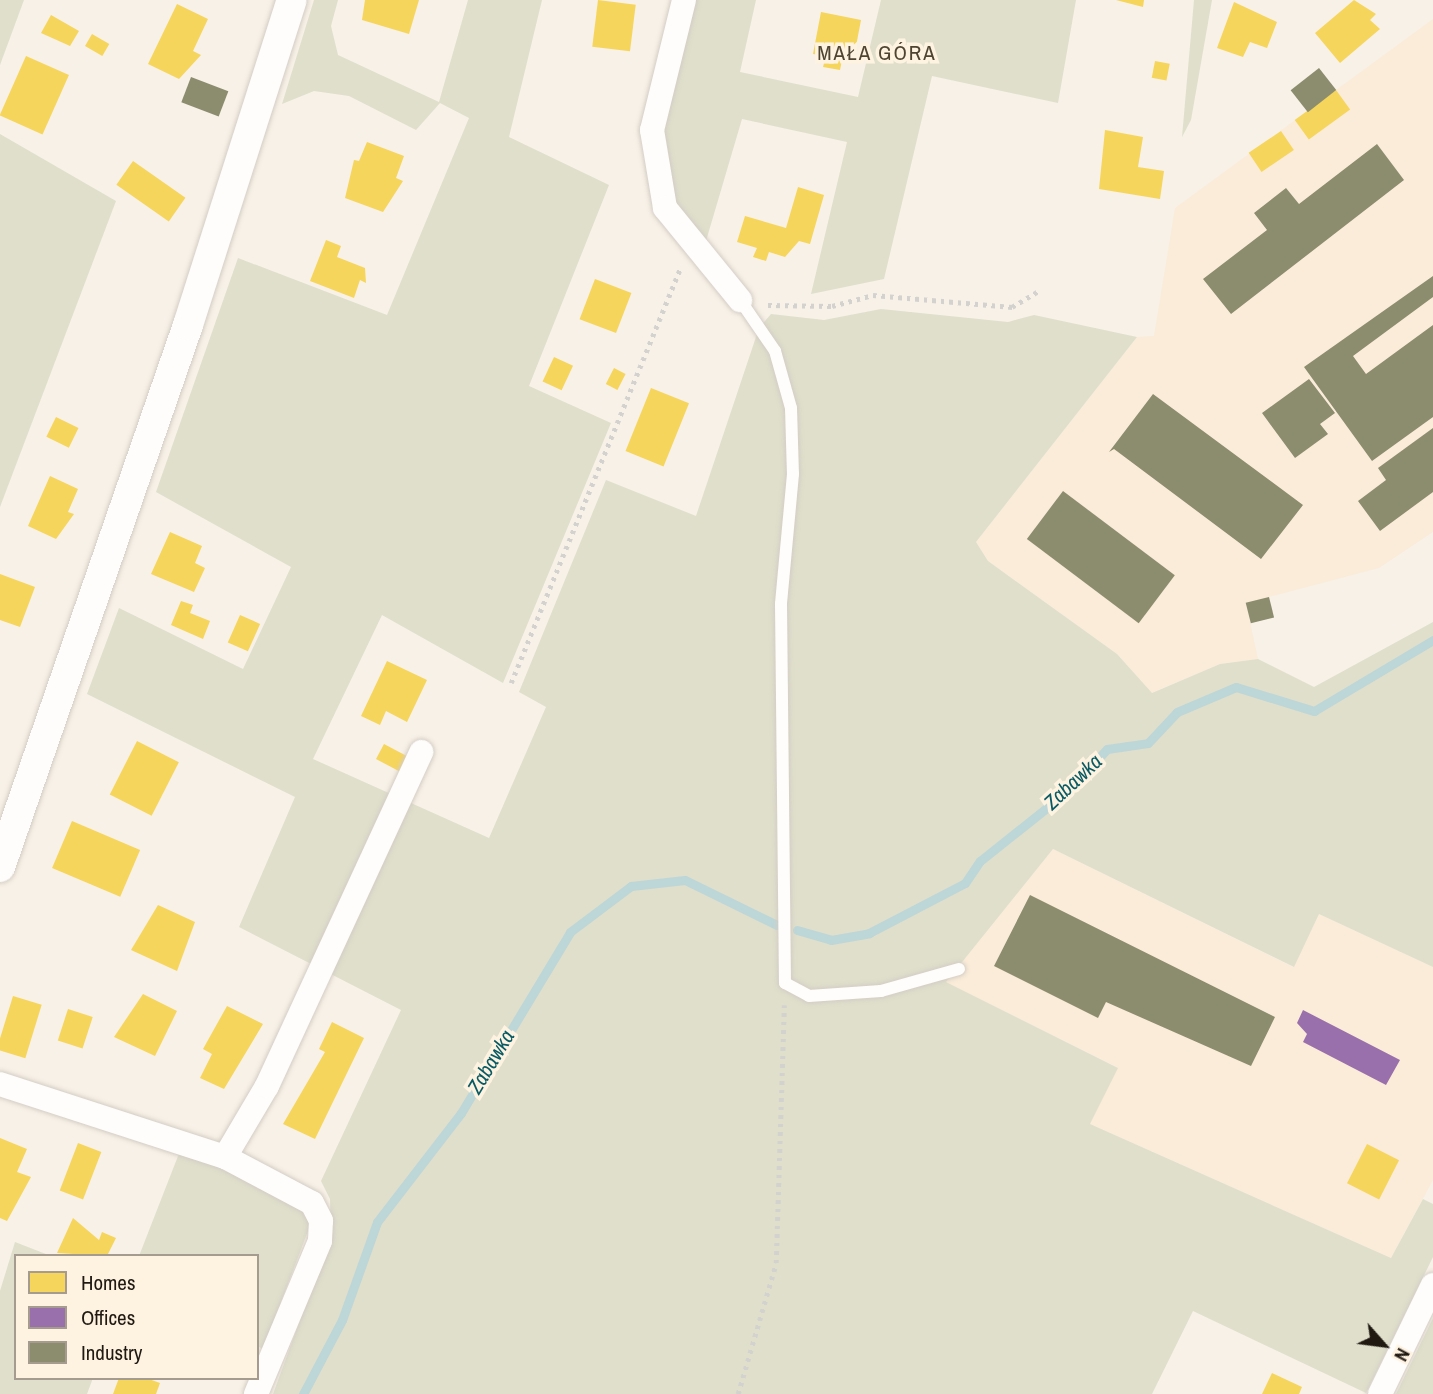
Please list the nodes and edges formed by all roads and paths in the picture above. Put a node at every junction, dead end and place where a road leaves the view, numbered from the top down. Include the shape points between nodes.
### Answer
1 (292, 0) edge
2 (684, 0) edge
3 (690, 242) junction
4 (1040, 289) dead end
5 (740, 299) junction
6 (511, 683) dead end
7 (421, 752) dead end
8 (9, 806) edge
9 (0, 867) edge
10 (959, 969) dead end
11 (785, 983) junction
12 (0, 1084) edge
13 (225, 1157) junction
14 (1433, 1285) edge
15 (256, 1394) edge
16 (738, 1394) edge
17 (1380, 1394) edge

1 - 8 street via 197,299
2 - 3 street via 652,130 665,208
3 - 5 street
3 - 6 path
4 - 5 path via 1012,307 873,295 789,308
5 - 11 lane via 775,351 791,408 793,474 781,604
7 - 13 street via 256,1109
8 - 9 street
10 - 11 lane via 881,991 809,996
11 - 16 path via 776,1263
12 - 13 street
13 - 15 street via 291,1186 312,1203 321,1222 320,1241
14 - 17 street

